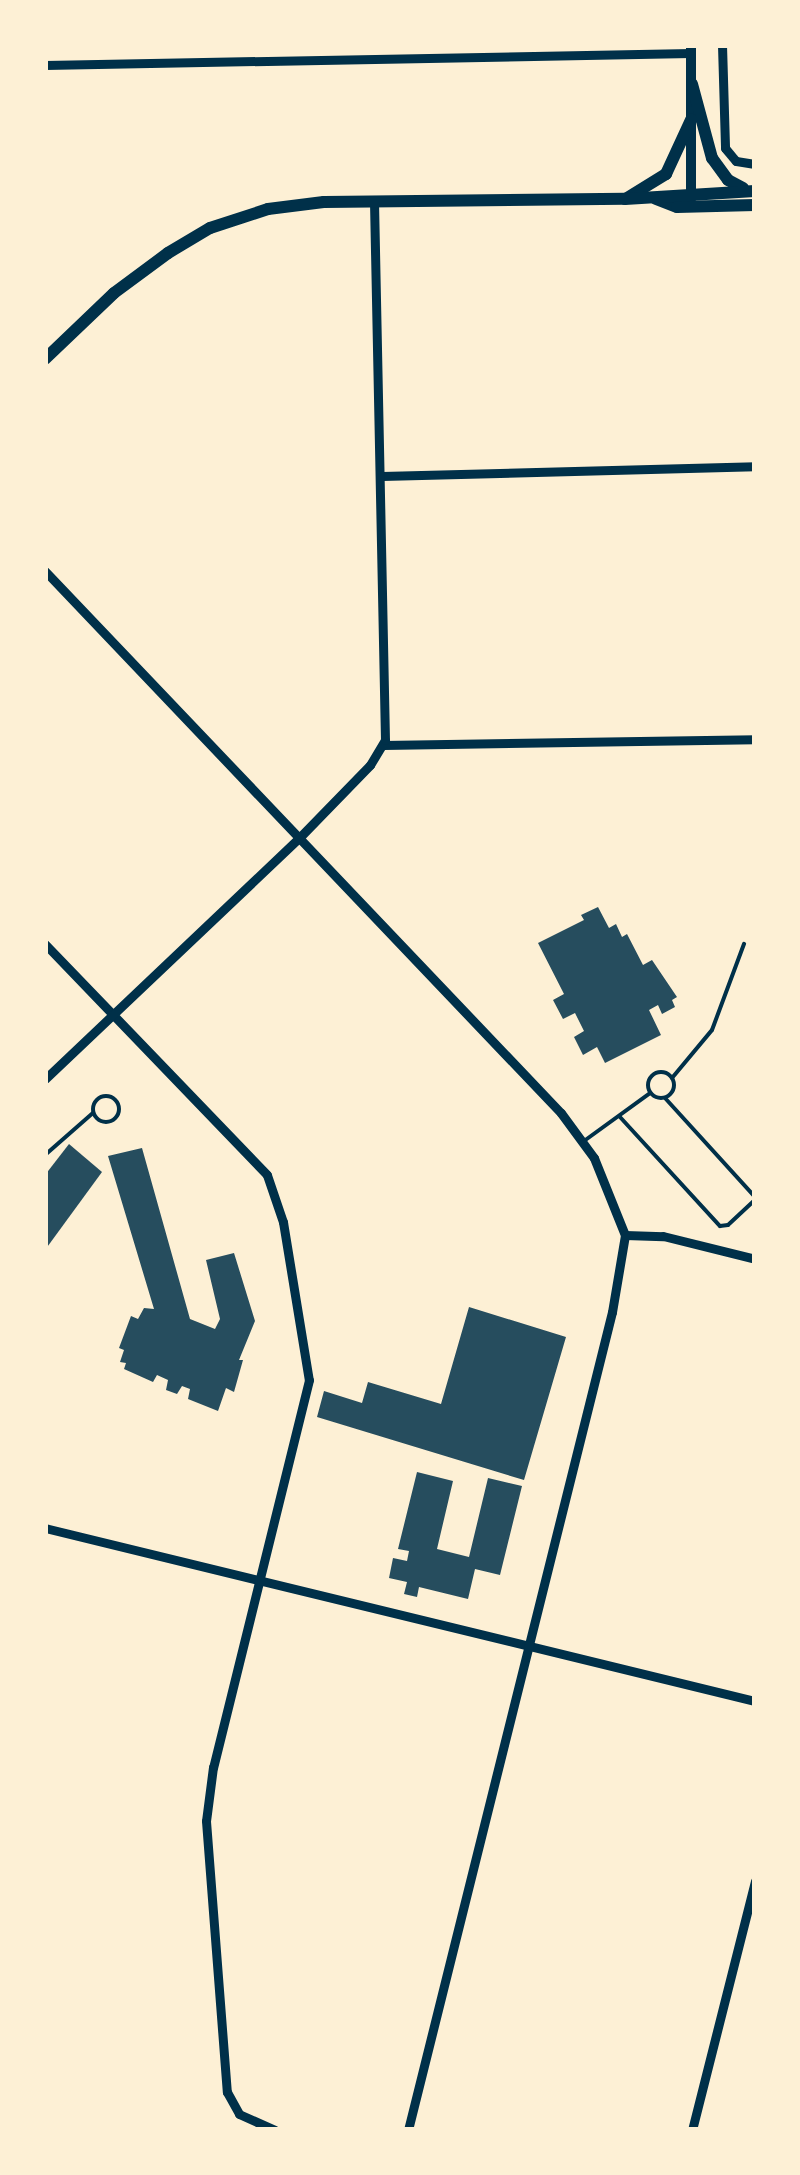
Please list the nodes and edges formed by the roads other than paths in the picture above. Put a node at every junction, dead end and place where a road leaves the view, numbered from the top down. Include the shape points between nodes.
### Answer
1 (722, 45) edge
2 (691, 49) edge
3 (45, 65) edge
4 (692, 84) junction
5 (691, 120) junction
6 (755, 164) edge
7 (755, 190) edge
8 (691, 192) junction
9 (654, 198) junction
10 (625, 199) junction
11 (374, 202) junction
12 (755, 204) edge
13 (690, 207) junction
14 (45, 360) edge
15 (755, 466) edge
16 (382, 476) junction
17 (45, 572) edge
18 (755, 739) edge
19 (383, 745) junction
20 (299, 838) junction
21 (45, 944) edge
22 (744, 944) dead end
23 (112, 1016) junction
24 (672, 1078) junction
25 (45, 1079) edge
26 (650, 1093) junction
27 (665, 1098) junction
28 (93, 1112) junction
29 (620, 1117) junction
30 (584, 1142) junction
31 (45, 1155) edge
32 (755, 1198) edge
33 (625, 1235) junction
34 (755, 1259) edge
35 (45, 1528) edge
36 (260, 1578) junction
37 (530, 1644) junction
38 (755, 1702) edge
39 (755, 1880) edge
40 (275, 2130) edge
41 (408, 2130) edge
42 (692, 2130) edge

1 - 6 street via 725,148 736,162
2 - 3 street
2 - 4 street
4 - 5 street
4 - 7 main road via 720,171 736,186
5 - 8 street
5 - 10 main road via 666,174
7 - 8 main road
8 - 9 main road
8 - 13 street
9 - 10 main road
9 - 13 main road
10 - 11 main road
11 - 14 main road via 289,205 210,228 114,293
11 - 16 street
12 - 13 main road
15 - 16 street
16 - 19 street
17 - 20 street
18 - 19 street
19 - 20 street
20 - 23 street
20 - 30 street
21 - 23 street
22 - 24 lane via 712,1030
23 - 25 street
23 - 36 street via 262,1170 277,1199 309,1374
24 - 26 lane via 654,1074
24 - 27 lane
26 - 27 lane
26 - 29 lane
27 - 32 lane
28 - 28 lane via 103,1096 119,1106 109,1122
28 - 31 lane
29 - 30 lane
29 - 32 lane via 720,1226
30 - 33 street
33 - 34 street via 664,1236
33 - 37 street
35 - 36 street
36 - 37 street
36 - 40 street via 206,1821 227,2092 239,2114
37 - 38 street
37 - 41 street
39 - 42 street

